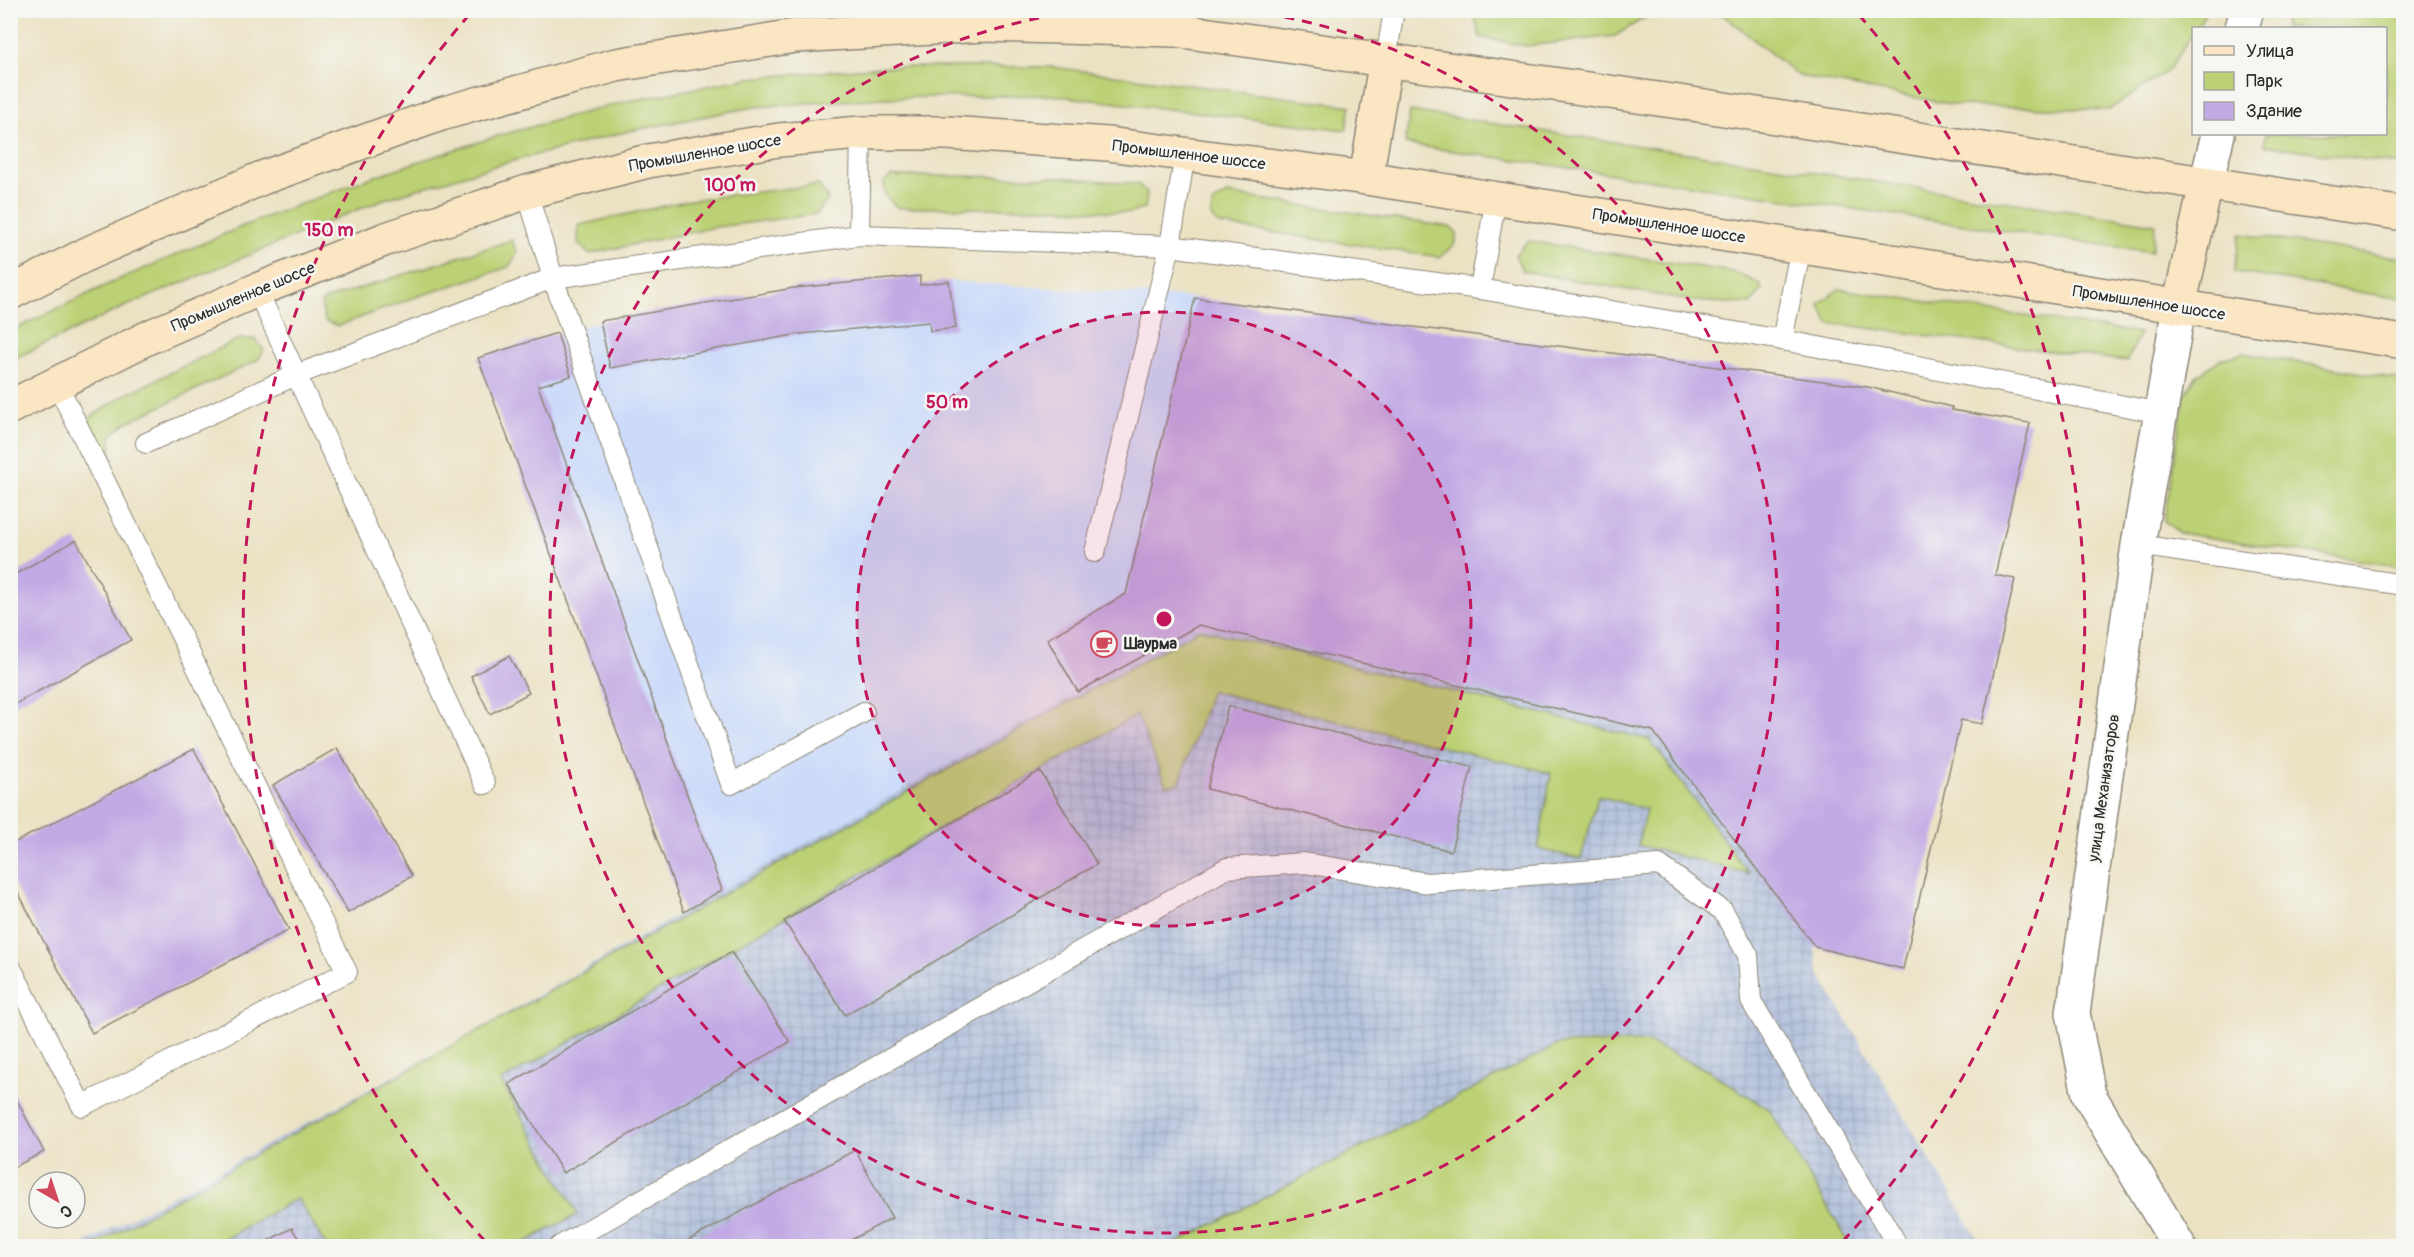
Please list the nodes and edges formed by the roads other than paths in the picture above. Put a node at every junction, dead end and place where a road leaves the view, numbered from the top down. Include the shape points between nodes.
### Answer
1 (1394, 10) edge
2 (2247, 10) edge
3 (2242, 27) edge
4 (1386, 59) junction
5 (861, 133) junction
6 (2218, 135) edge
7 (1185, 154) junction
8 (1366, 178) junction
9 (2206, 184) junction
10 (527, 192) junction
11 (1496, 198) junction
12 (2403, 214) edge
13 (860, 235) junction
14 (1170, 246) junction
15 (1801, 247) junction
16 (553, 278) junction
17 (1480, 289) junction
18 (257, 290) junction
19 (10, 293) edge
20 (2179, 308) junction
21 (1782, 340) junction
22 (2403, 342) edge
23 (296, 375) junction
24 (57, 384) junction
25 (10, 407) edge
26 (2161, 413) junction
27 (146, 443) dead end
28 (2138, 544) junction
29 (1095, 552) dead end
30 (2403, 585) edge
31 (864, 712) dead end
32 (485, 784) dead end
33 (10, 966) edge
34 (560, 1246) edge
35 (1898, 1246) edge
36 (2179, 1246) edge

1 - 4 lane
2 - 3 street
4 - 8 main road
4 - 9 main road
4 - 19 main road via 1175,30 984,26 795,36 616,65 441,114 262,178 91,252
5 - 7 main road, Промышленное шоссе via 947,133 1108,144
5 - 10 main road, Промышленное шоссе via 779,140 648,161
5 - 13 lane
6 - 9 street
7 - 8 main road, Промышленное шоссе
7 - 14 lane
8 - 11 main road, Промышленное шоссе
9 - 12 main road
9 - 20 main road
10 - 16 lane
10 - 18 main road, Промышленное шоссе via 386,238
11 - 15 main road, Промышленное шоссе
11 - 17 lane
13 - 14 lane
13 - 16 lane
14 - 17 lane
14 - 29 lane
15 - 20 main road, Промышленное шоссе
15 - 21 lane
16 - 23 lane
16 - 31 lane via 731,784
17 - 21 lane
18 - 23 lane
18 - 24 main road, Промышленное шоссе via 149,337
20 - 22 main road, Промышленное шоссе
20 - 26 street, улица Механизаторов
21 - 26 lane
23 - 27 lane
23 - 32 lane
24 - 25 main road, Промышленное шоссе
24 - 33 lane via 347,972 82,1106
26 - 28 street, улица Механизаторов
28 - 30 lane
28 - 36 street, улица Механизаторов via 2073,1013 2089,1095
34 - 35 lane via 1227,868 1304,862 1428,883 1659,865 1723,911 1748,955 1751,1001

